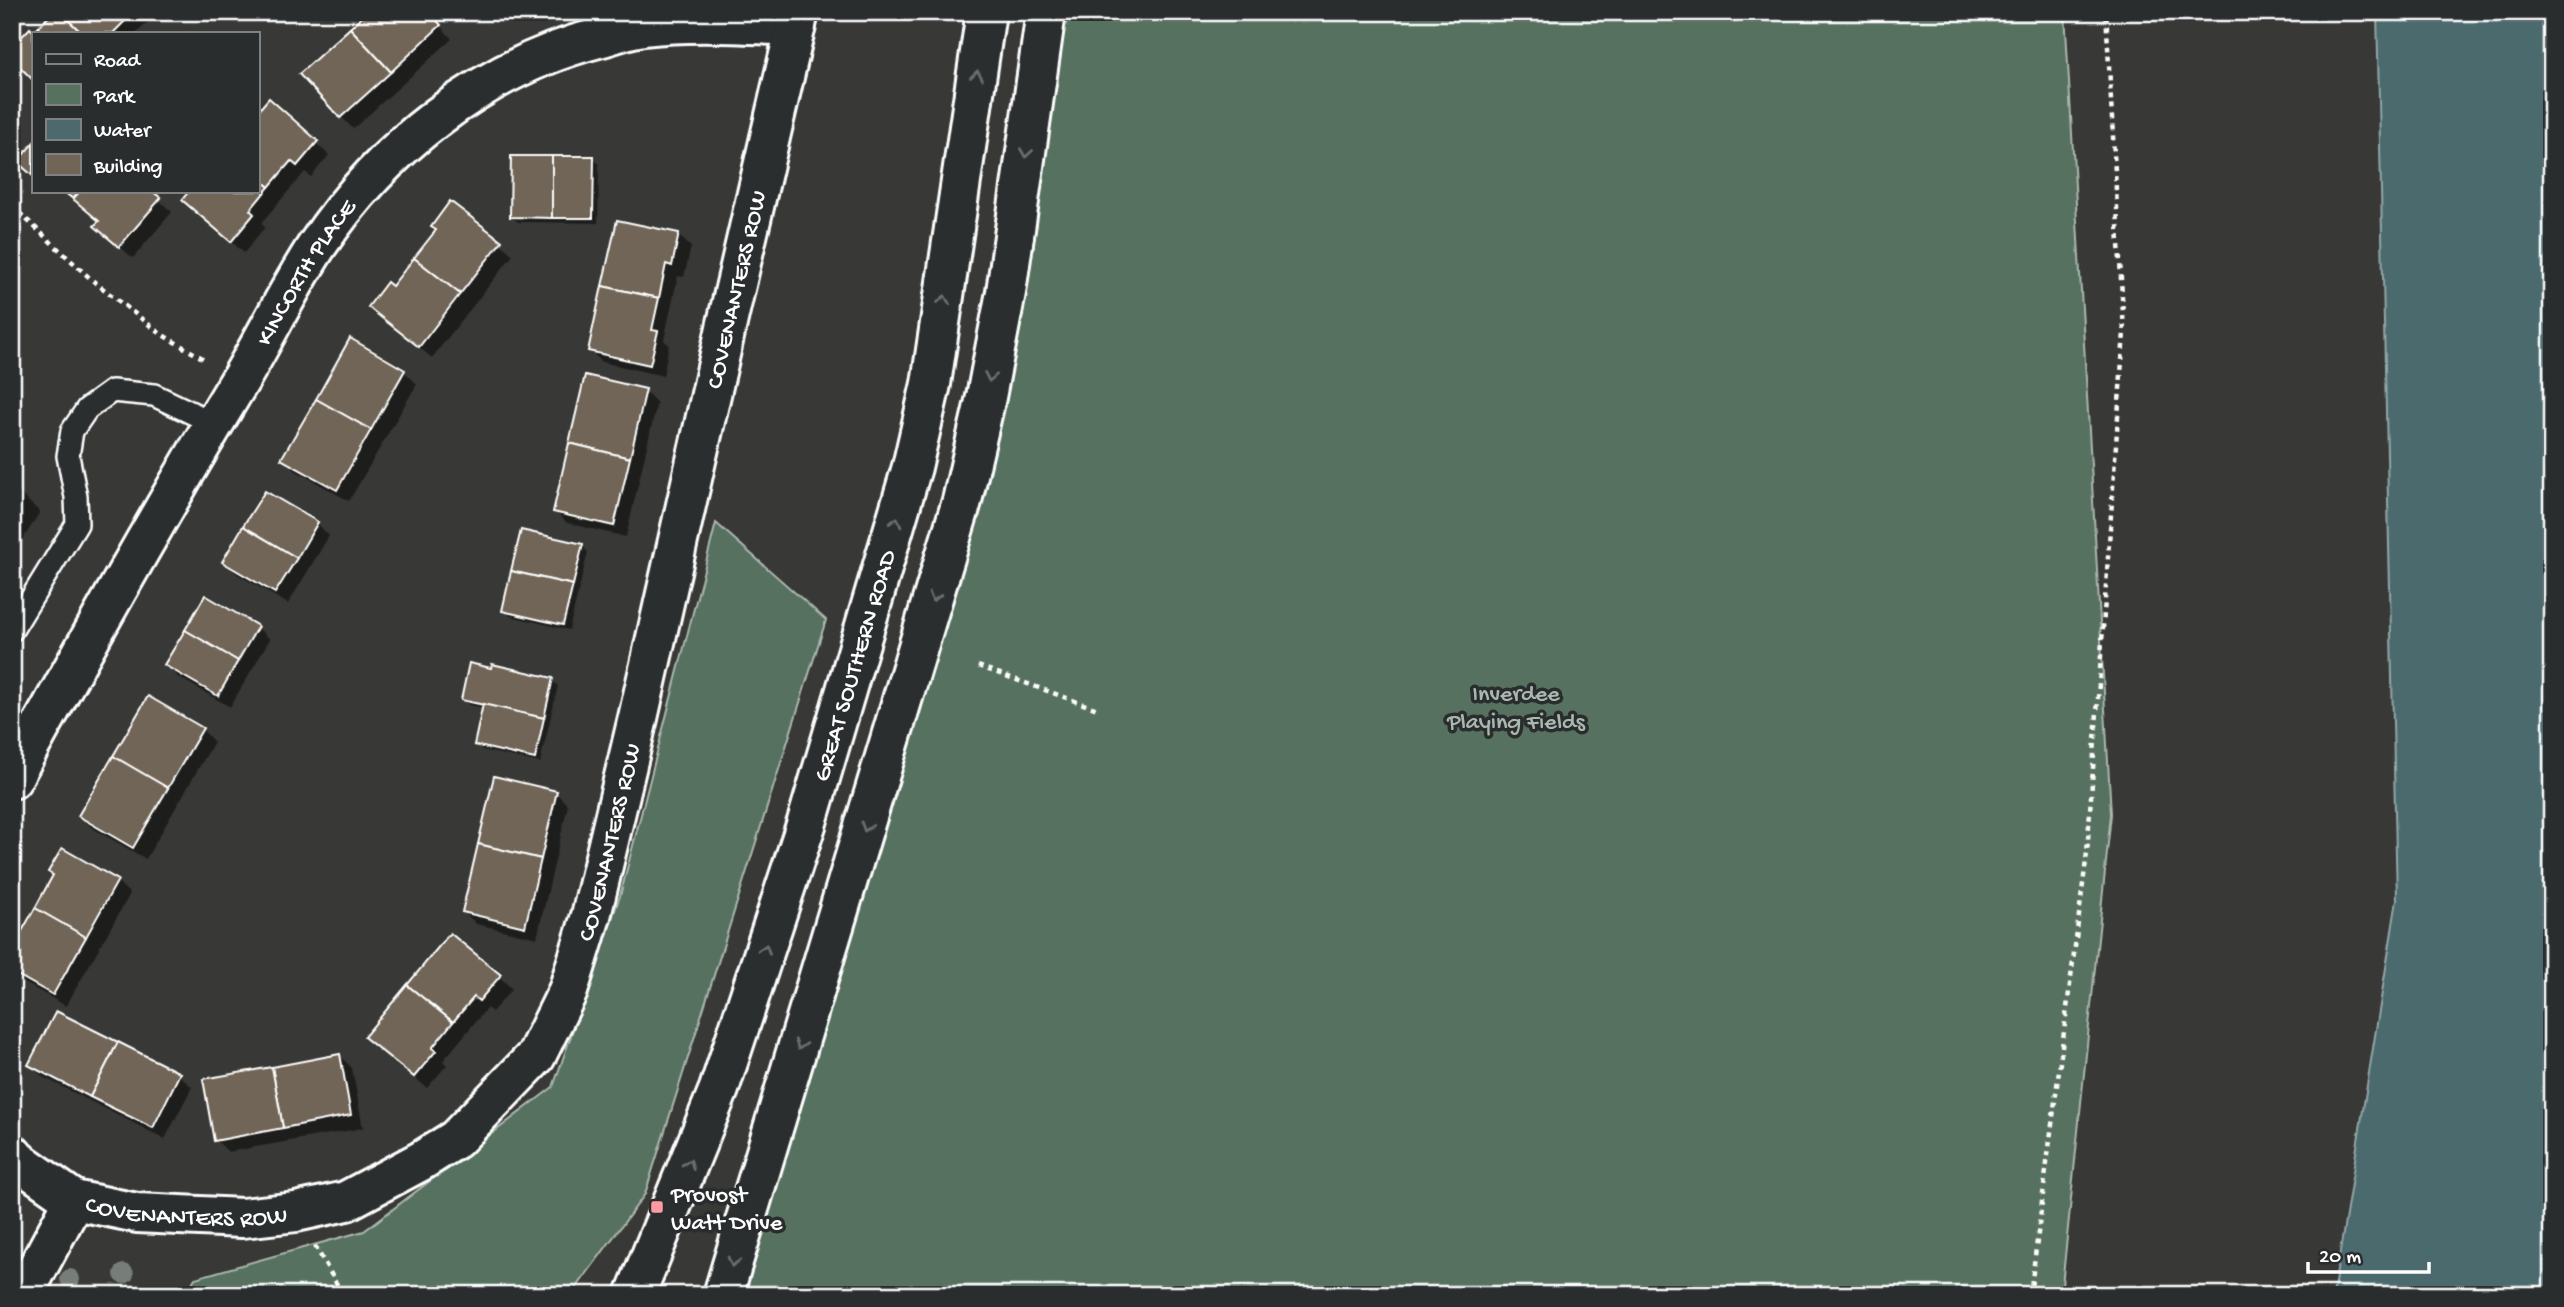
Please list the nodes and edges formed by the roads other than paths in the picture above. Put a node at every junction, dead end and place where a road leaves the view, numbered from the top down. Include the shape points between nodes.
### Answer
1 (986, 12) edge
2 (1046, 12) edge
3 (798, 19) edge
4 (213, 423) junction
5 (12, 630) edge
6 (12, 779) edge
7 (12, 1154) edge
8 (74, 1200) junction
9 (23, 1295) edge
10 (635, 1295) edge
11 (723, 1295) edge

10 -> 1 street, GREAT SOUTHERN ROAD via 719,1089 807,822 912,467 931,384
2 -> 11 street via 1006,292 962,501
3 - 4 street, KINCORTH PLACE via 640,27 573,44 486,84 433,120 370,177 317,247
3 - 8 street, COVENANTERS ROW via 591,916 568,991 536,1056 456,1139 346,1201 242,1218 137,1213
4 - 5 lane via 154,395 112,391 87,409 72,430 68,456 77,524
4 - 6 street, KINCORTH PLACE
7 - 8 street
8 - 9 street, COVENANTERS ROW

